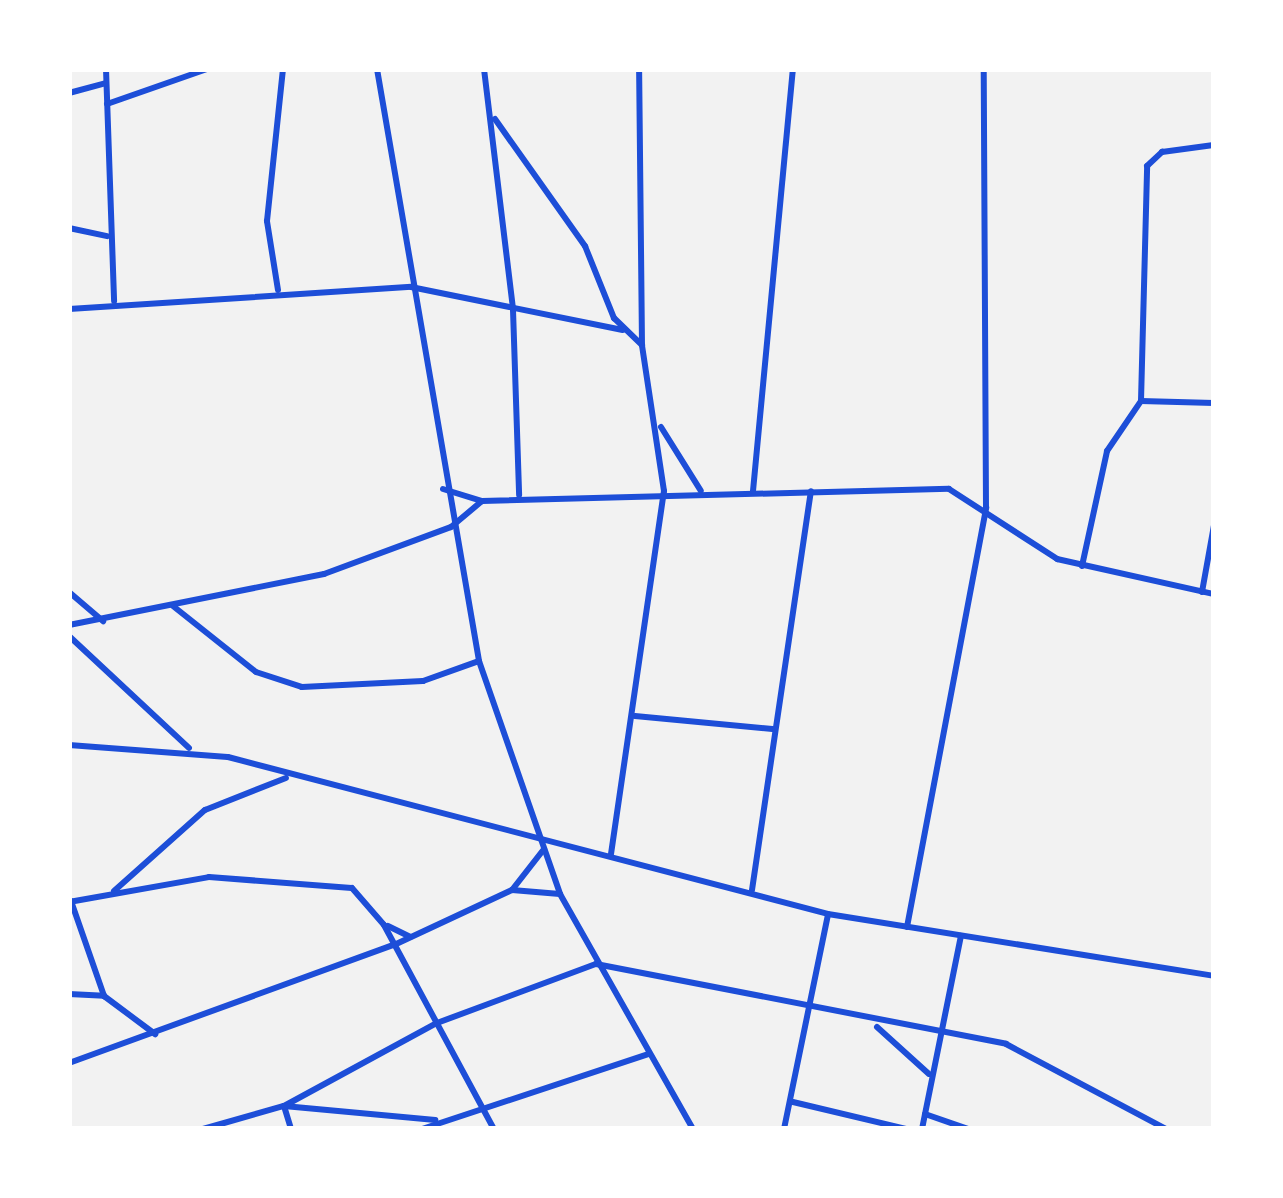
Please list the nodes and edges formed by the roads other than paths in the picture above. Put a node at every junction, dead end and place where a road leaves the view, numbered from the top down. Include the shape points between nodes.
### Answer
1 (106, 69) edge
2 (207, 69) edge
3 (283, 69) edge
4 (376, 69) edge
5 (484, 69) edge
6 (639, 69) edge
7 (793, 69) edge
8 (984, 69) edge
9 (106, 83) junction
10 (69, 92) edge
11 (107, 104) junction
12 (494, 118) junction
13 (1214, 145) edge
14 (69, 228) edge
15 (107, 236) junction
16 (411, 287) junction
17 (279, 291) junction
18 (114, 301) junction
19 (69, 310) edge
20 (514, 310) junction
21 (623, 330) junction
22 (642, 345) junction
23 (1141, 401) junction
24 (1214, 403) edge
25 (659, 424) junction
26 (443, 488) junction
27 (664, 490) junction
28 (700, 491) junction
29 (753, 491) junction
30 (811, 491) junction
31 (519, 497) junction
32 (482, 501) junction
33 (986, 506) junction
34 (1214, 526) edge
35 (451, 527) junction
36 (1082, 566) junction
37 (69, 592) edge
38 (1202, 592) junction
39 (1214, 594) edge
40 (173, 606) junction
41 (103, 621) junction
42 (69, 625) edge
43 (69, 636) edge
44 (479, 661) junction
45 (635, 716) junction
46 (772, 729) junction
47 (69, 745) edge
48 (192, 750) junction
49 (289, 776) junction
50 (539, 835) junction
51 (544, 849) junction
52 (611, 854) junction
53 (512, 890) junction
54 (113, 891) junction
55 (752, 892) junction
56 (560, 894) junction
57 (70, 902) edge
58 (828, 914) junction
59 (384, 925) junction
60 (907, 927) junction
61 (961, 936) junction
62 (411, 937) junction
63 (394, 945) junction
64 (596, 964) junction
65 (1214, 976) edge
66 (69, 994) edge
67 (104, 996) junction
68 (811, 1006) junction
69 (437, 1023) junction
70 (875, 1025) junction
71 (937, 1029) junction
72 (156, 1034) junction
73 (649, 1054) junction
74 (69, 1063) edge
75 (929, 1074) junction
76 (792, 1102) junction
77 (481, 1104) junction
78 (284, 1106) junction
79 (925, 1114) junction
80 (436, 1120) junction
81 (203, 1129) edge
82 (291, 1129) edge
83 (422, 1129) edge
84 (494, 1129) edge
85 (693, 1129) edge
86 (784, 1129) edge
87 (906, 1129) edge
88 (922, 1129) edge
89 (968, 1129) edge
90 (1166, 1129) edge

1 - 9 street
2 - 11 street
3 - 17 street via 267,221
4 - 16 street
5 - 12 street
6 - 22 street
7 - 29 street
8 - 33 street
9 - 10 street
9 - 11 street
11 - 15 street
12 - 20 street
12 - 21 street via 585,246
13 - 23 street via 1162,152 1147,166
14 - 15 street
15 - 18 street
16 - 17 street
16 - 20 street
16 - 26 street
17 - 18 street
18 - 19 street
20 - 21 street
20 - 31 street
21 - 22 street
22 - 25 street
23 - 24 street
23 - 36 street via 1107,451
25 - 27 street
25 - 28 street
26 - 32 street
26 - 35 street
27 - 28 street
27 - 31 street
27 - 45 street
28 - 29 street
29 - 30 street
30 - 33 street via 950,489
30 - 46 street
31 - 32 street
32 - 35 street
33 - 36 street via 1026,545
33 - 60 street
34 - 38 street
35 - 40 street via 324,574
35 - 44 street
36 - 38 street
37 - 41 street
38 - 39 street
40 - 41 street
40 - 44 street via 256,672 302,687 423,681
41 - 42 street
43 - 48 street
44 - 50 street
45 - 46 street
45 - 52 street
46 - 55 street
47 - 48 street
48 - 49 street
49 - 50 street
49 - 54 street via 206,810
50 - 51 street
50 - 52 street
51 - 53 street
51 - 56 street
52 - 55 street
53 - 56 street
53 - 62 street
54 - 57 street
54 - 59 street via 209,877 338,884 360,892
55 - 58 street
56 - 64 street
57 - 67 street
58 - 60 street
58 - 68 street
59 - 62 street
59 - 63 street
60 - 61 street
61 - 65 street
61 - 71 street
62 - 63 street
63 - 69 street
63 - 72 street
64 - 68 street
64 - 69 street
64 - 73 street
66 - 67 street
67 - 72 street
68 - 70 street
68 - 76 street
69 - 77 street
69 - 78 street
70 - 71 street
70 - 75 street
71 - 75 street
71 - 90 street via 1074,1072
72 - 74 street
73 - 77 street
73 - 85 street
75 - 79 street
76 - 86 street
76 - 87 street
77 - 80 street
77 - 84 street
78 - 80 street
78 - 81 street
78 - 82 street
79 - 88 street
79 - 89 street
80 - 83 street

